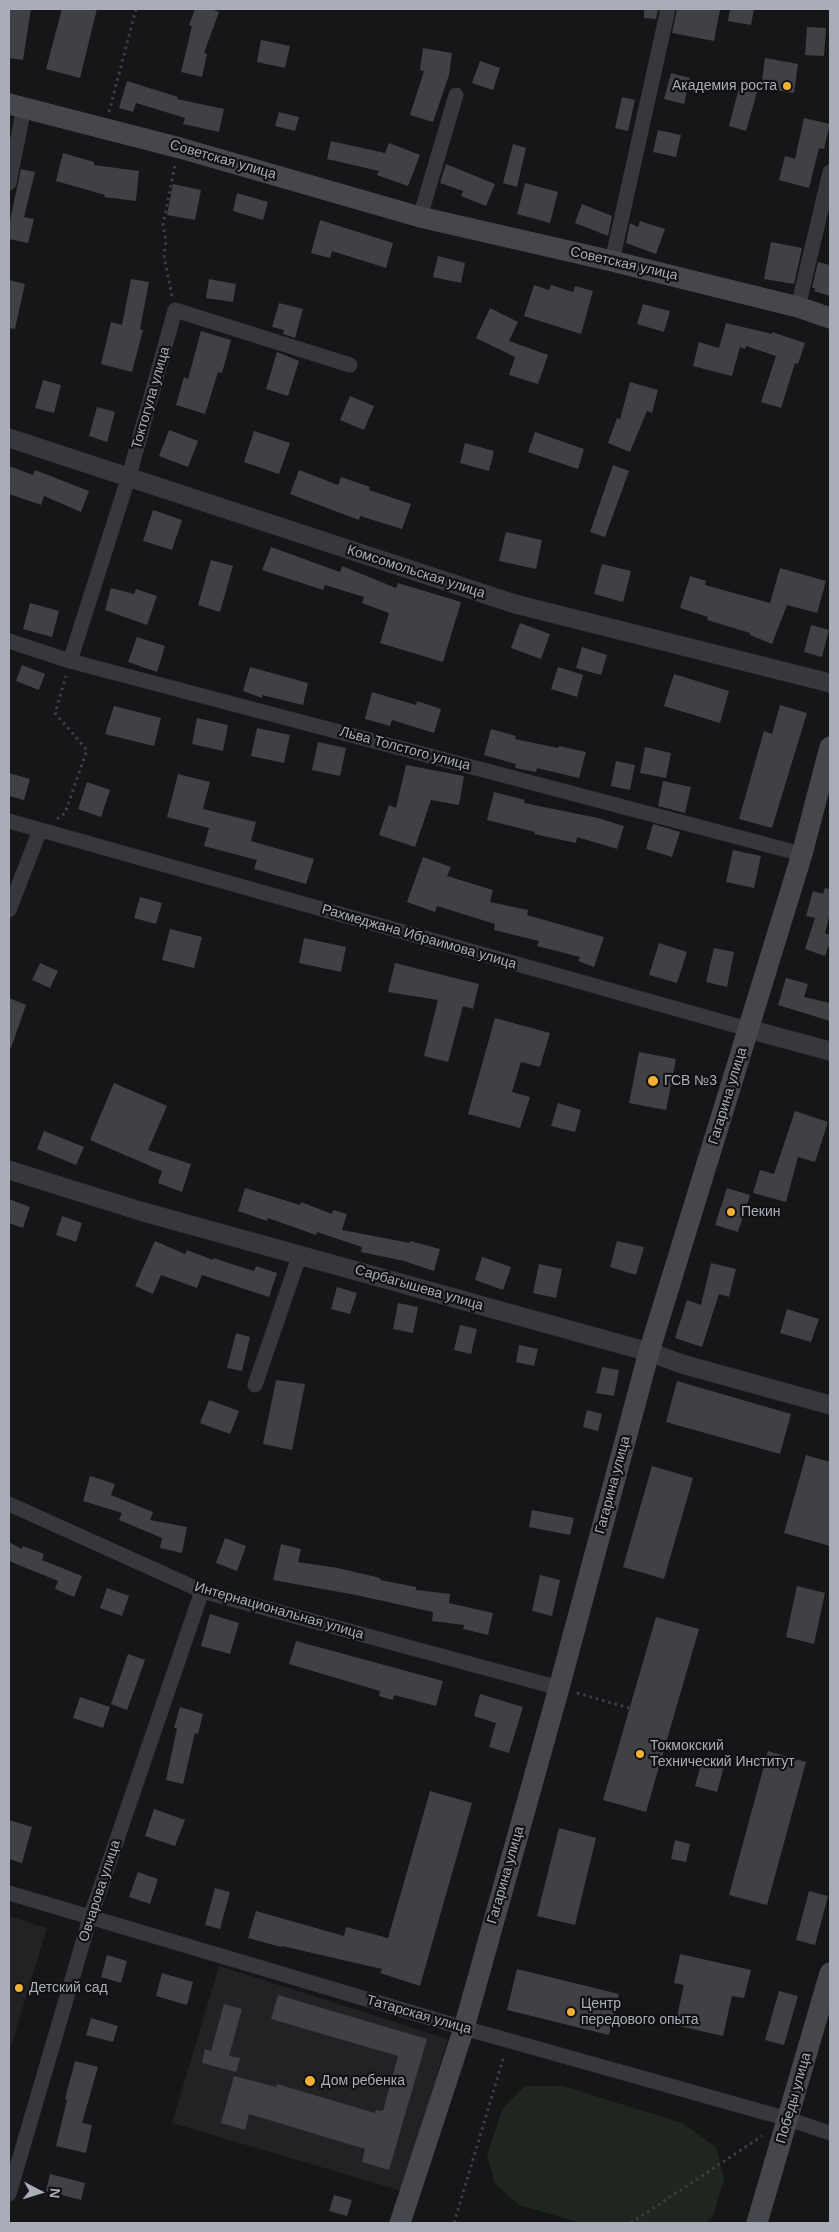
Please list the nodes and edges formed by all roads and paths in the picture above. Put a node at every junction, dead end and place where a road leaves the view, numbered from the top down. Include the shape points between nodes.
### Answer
1 (136, 9) edge
2 (668, 9) edge
3 (456, 96) dead end
4 (16, 106) edge
5 (105, 127) junction
6 (180, 148) junction
7 (830, 172) edge
8 (9, 183) edge
9 (420, 217) junction
10 (612, 261) junction
11 (798, 306) junction
12 (175, 310) junction
13 (830, 318) edge
14 (350, 365) dead end
15 (9, 438) edge
16 (129, 476) junction
17 (9, 641) edge
18 (70, 661) junction
19 (830, 683) edge
20 (830, 747) edge
21 (9, 821) edge
22 (40, 830) junction
23 (802, 854) junction
24 (9, 910) edge
25 (748, 1029) junction
26 (830, 1051) edge
27 (9, 1170) edge
28 (300, 1254) junction
29 (649, 1352) junction
30 (254, 1385) dead end
31 (830, 1405) edge
32 (9, 1504) edge
33 (202, 1591) junction
34 (559, 1688) junction
35 (630, 1708) dead end
36 (9, 1893) edge
37 (90, 1918) junction
38 (830, 1973) edge
39 (464, 2028) junction
40 (509, 2041) junction
41 (788, 2119) junction
42 (830, 2133) edge
43 (763, 2136) dead end
44 (9, 2194) edge
45 (400, 2223) edge
46 (454, 2223) edge
47 (631, 2223) edge
48 (757, 2223) edge

1 - 5 path
2 - 10 street
3 - 9 street
4 - 5 main road, Советская улица
4 - 8 street, Советская улица
5 - 6 main road, Советская улица
6 - 9 main road, Советская улица
6 - 12 path via 163,225 164,256
7 - 11 street
9 - 10 main road, Советская улица
10 - 11 main road, Советская улица
11 - 13 main road, Советская улица
12 - 14 street
12 - 16 street, Токтогула улица
15 - 16 street, Комсомольская улица
16 - 18 street, Токтогула улица
16 - 19 street, Комсомольская улица via 515,604
17 - 18 street, Льва Толстого улица
18 - 22 path via 55,713 87,750 65,813
18 - 23 street, Льва Толстого улица
20 - 23 main road, Гагарина улица
21 - 22 street, Рахмеджана Ибраимова улица
22 - 24 street
22 - 25 street, Рахмеджана Ибраимова улица
23 - 25 main road, Гагарина улица
25 - 26 street, Рахмеджана Ибраимова улица
25 - 29 main road, Гагарина улица
27 - 28 street, Сарбагышева улица via 140,1211
28 - 29 street, Сарбагышева улица
28 - 30 street
29 - 31 street, Сарбагышева улица
29 - 34 main road, Гагарина улица
32 - 33 street, Интернациональная улица
33 - 34 street, Интернациональная улица
33 - 37 street, Овчарова улица
34 - 35 path
34 - 39 main road, Гагарина улица
36 - 37 street, Татарская улица
37 - 39 street, Татарская улица
37 - 44 street, Овчарова улица
38 - 41 main road, Победы улица
39 - 40 street, Татарская улица
39 - 45 main road, Гагарина улица
40 - 41 street, Татарская улица
40 - 46 path
41 - 42 street, Татарская улица
41 - 48 main road, Победы улица
43 - 47 path

